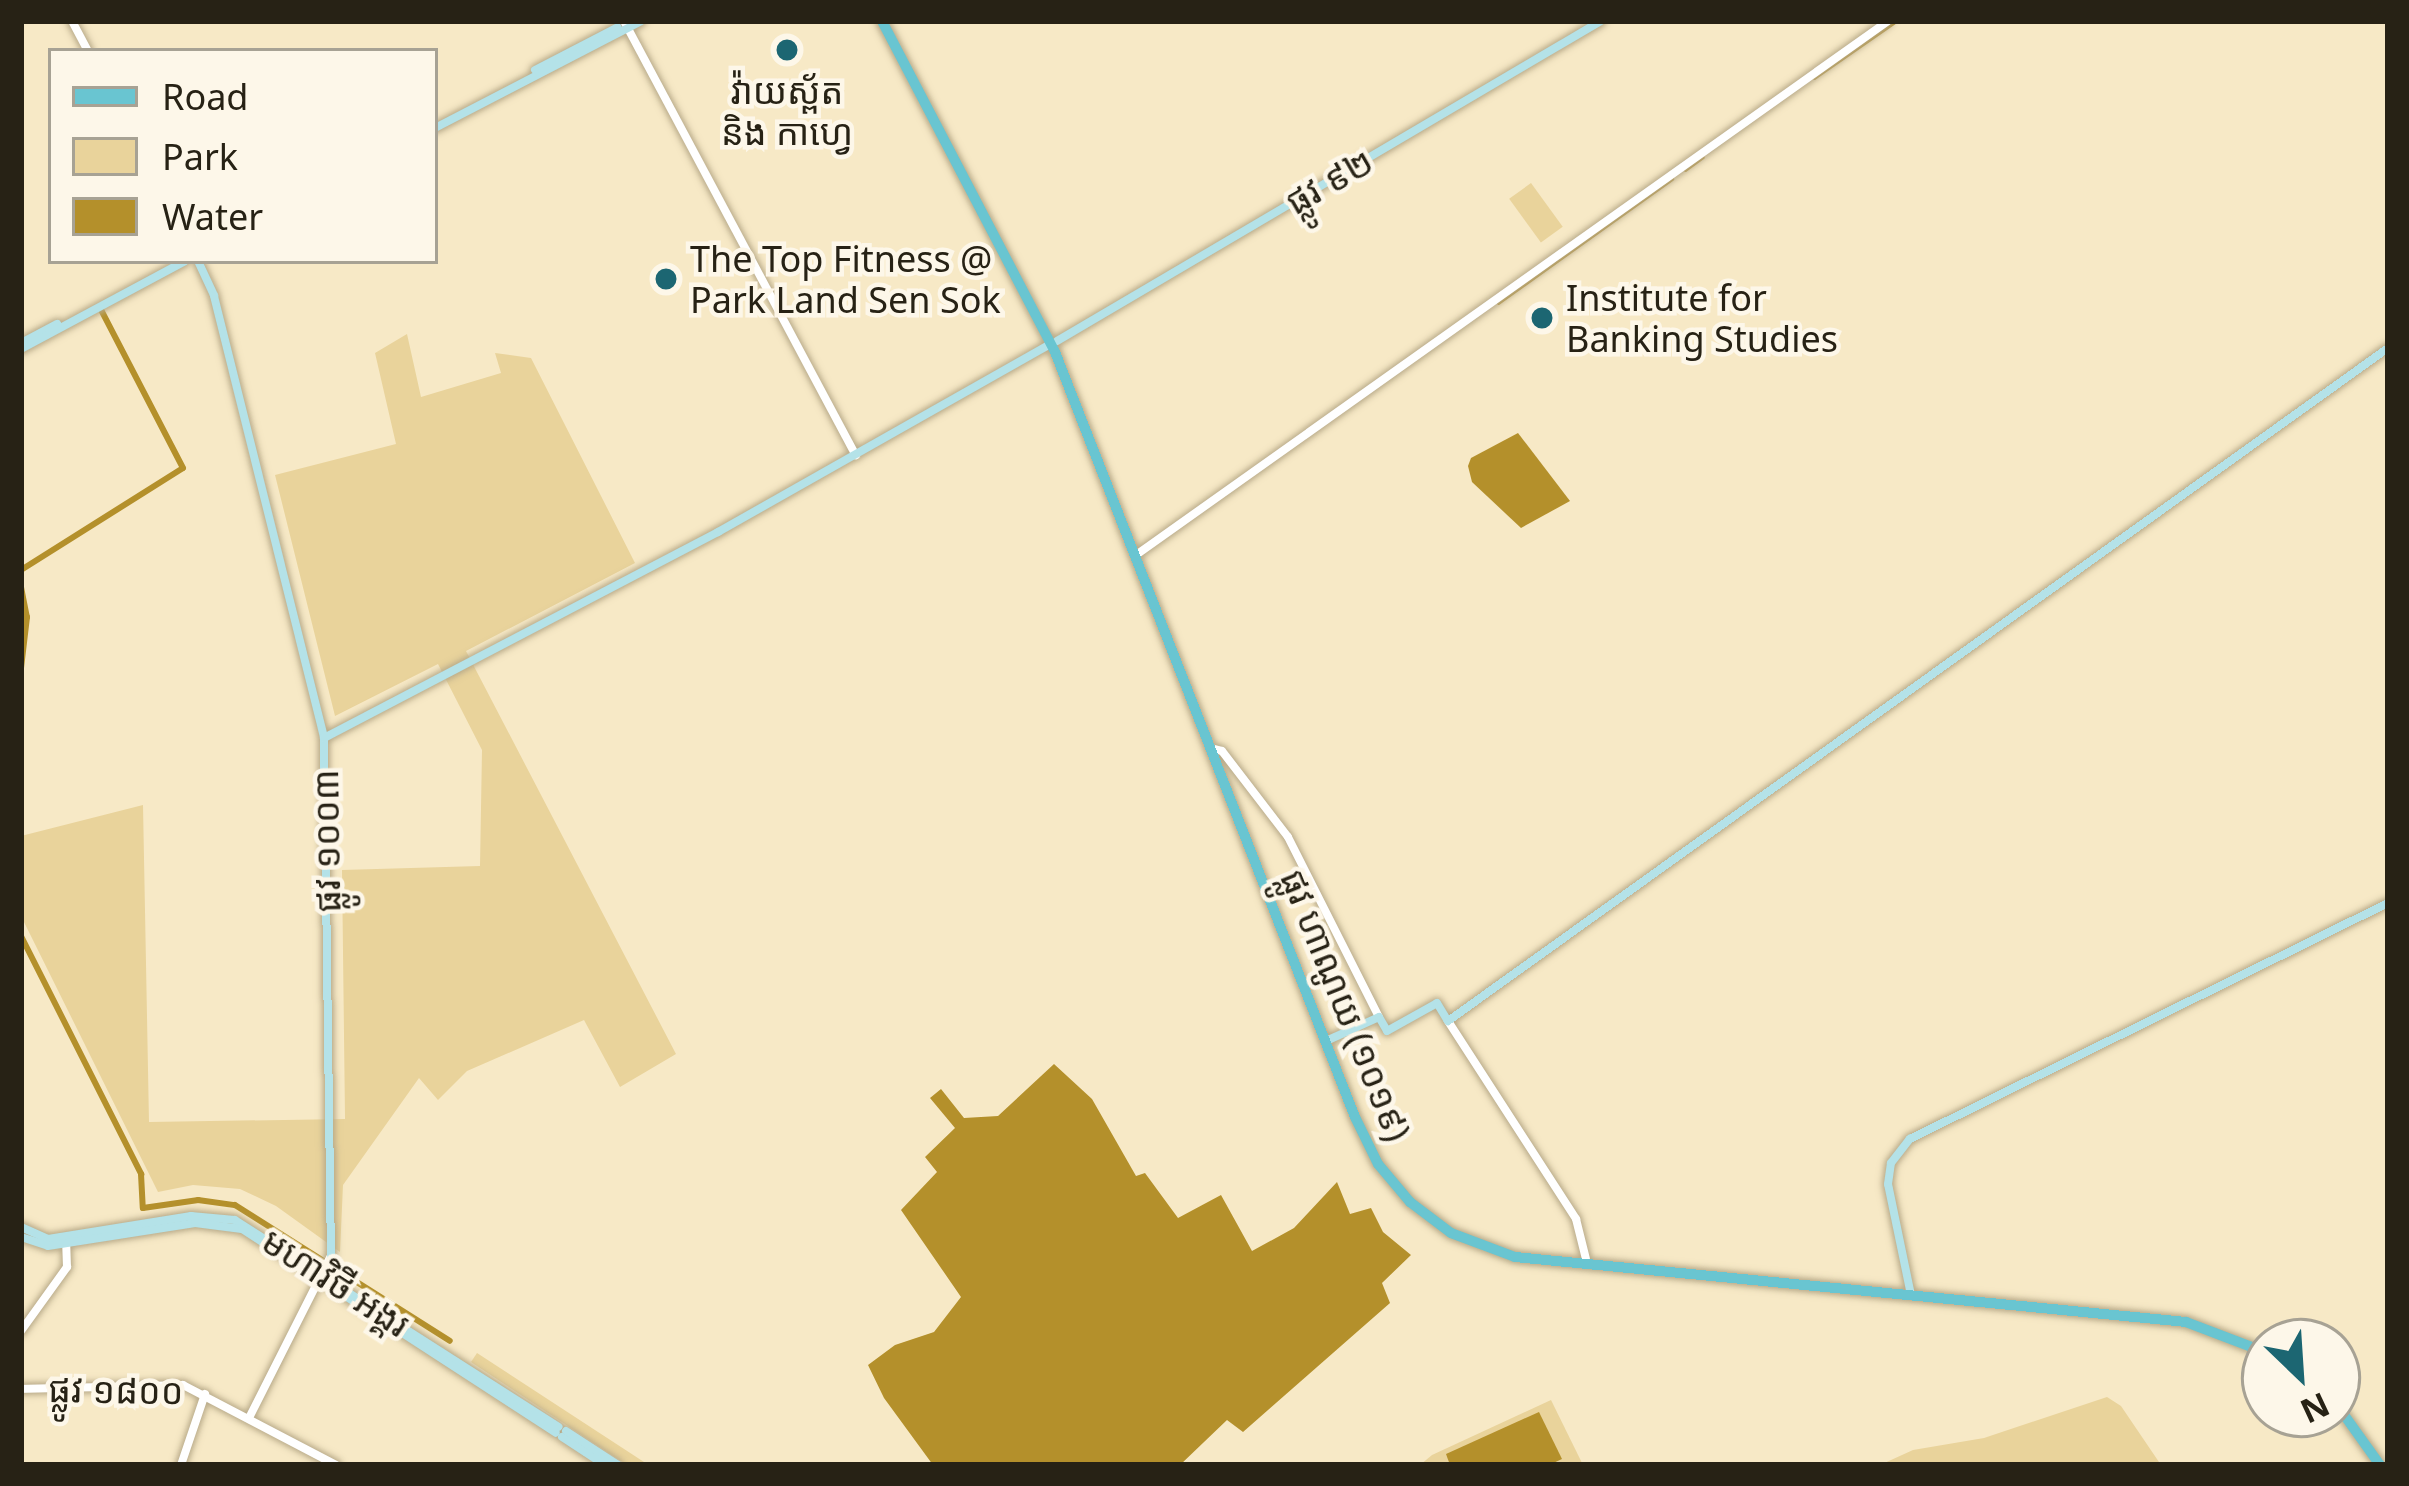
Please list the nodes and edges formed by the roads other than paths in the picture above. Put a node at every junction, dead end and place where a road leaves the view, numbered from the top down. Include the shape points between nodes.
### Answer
1 (72, 21) edge
2 (641, 21) edge
3 (885, 21) edge
4 (1601, 21) edge
5 (1888, 21) edge
6 (627, 24) edge
7 (86, 48) edge
8 (438, 124) edge
9 (170, 264) edge
10 (179, 264) edge
11 (199, 264) edge
12 (105, 301) junction
13 (1054, 342) junction
14 (21, 346) edge
15 (2388, 348) edge
16 (856, 455) junction
17 (1138, 553) junction
18 (324, 738) junction
19 (1214, 747) junction
20 (2388, 903) edge
21 (1379, 1017) junction
22 (1448, 1021) junction
23 (1328, 1040) junction
24 (21, 1227) edge
25 (21, 1237) edge
26 (66, 1240) junction
27 (44, 1242) junction
28 (331, 1256) joint
29 (1586, 1258) junction
30 (322, 1272) junction
31 (1702, 1272) junction
32 (1912, 1292) junction
33 (21, 1330) edge
34 (2241, 1340) edge
35 (21, 1389) edge
36 (205, 1394) junction
37 (249, 1418) junction
38 (2356, 1438) edge
39 (2359, 1438) edge
40 (588, 1450) junction
41 (181, 1465) edge
42 (336, 1465) edge
43 (605, 1465) edge
44 (618, 1465) edge
45 (2377, 1465) edge

1 - 7 street
2 - 6 main road
3 - 13 main road, ផ្លូវ ហាណូយ (១០១៩)
4 - 13 main road, ផ្លូវ ៩២
5 - 17 street
6 - 8 main road
6 - 16 street
9 - 12 main road
10 - 12 main road
11 - 18 main road, ផ្លូវ ១០០៣ via 214,296
12 - 14 main road
13 - 16 main road, ផ្លូវ ៩២
13 - 17 main road, ផ្លូវ ហាណូយ (១០១៩)
15 - 22 main road
16 - 18 main road, ផ្លូវ ៩២
17 - 19 main road, ផ្លូវ ហាណូយ (១០១៩)
18 - 28 main road, ផ្លូវ ១០០៣
19 - 21 street via 1288,837
19 - 23 main road, ផ្លូវ ហាណូយ (១០១៩)
20 - 32 main road via 1910,1139 1891,1162 1888,1184
21 - 22 main road via 1387,1031 1437,1004
21 - 23 main road
22 - 29 street via 1576,1219
23 - 29 main road, ផ្លូវ ហាណូយ (១០១៩) via 1375,1147 1426,1209 1488,1243
23 - 31 main road, ផ្លូវ ហាណូយ (១០១៩) via 1378,1164 1451,1233 1515,1257
24 - 27 main road
25 - 27 main road, មហាវិថី អង្គរ
26 - 27 main road, មហាវិថី អង្គរ
26 - 30 main road, មហាវិថី អង្គរ via 225,1223
26 - 33 street via 67,1267
28 - 30 street, ផ្លូវ ១០០៣
29 - 31 main road, ផ្លូវ ហាណូយ (១០១៩)
30 - 37 street, ផ្លូវ ១០០៣
30 - 40 main road, មហាវិថី អង្គរ
31 - 32 main road, ផ្លូវ ហាណូយ (១០១៩)
32 - 34 main road, ផ្លូវ ហាណូយ (១០១៩) via 2186,1322
35 - 36 street, ផ្លូវ ១៨០០ via 177,1384
36 - 37 street, ផ្លូវ ១៨០០
36 - 41 street
37 - 42 street, ផ្លូវ ១៨០០
38 - 45 main road
39 - 45 main road
40 - 43 main road
40 - 44 main road

